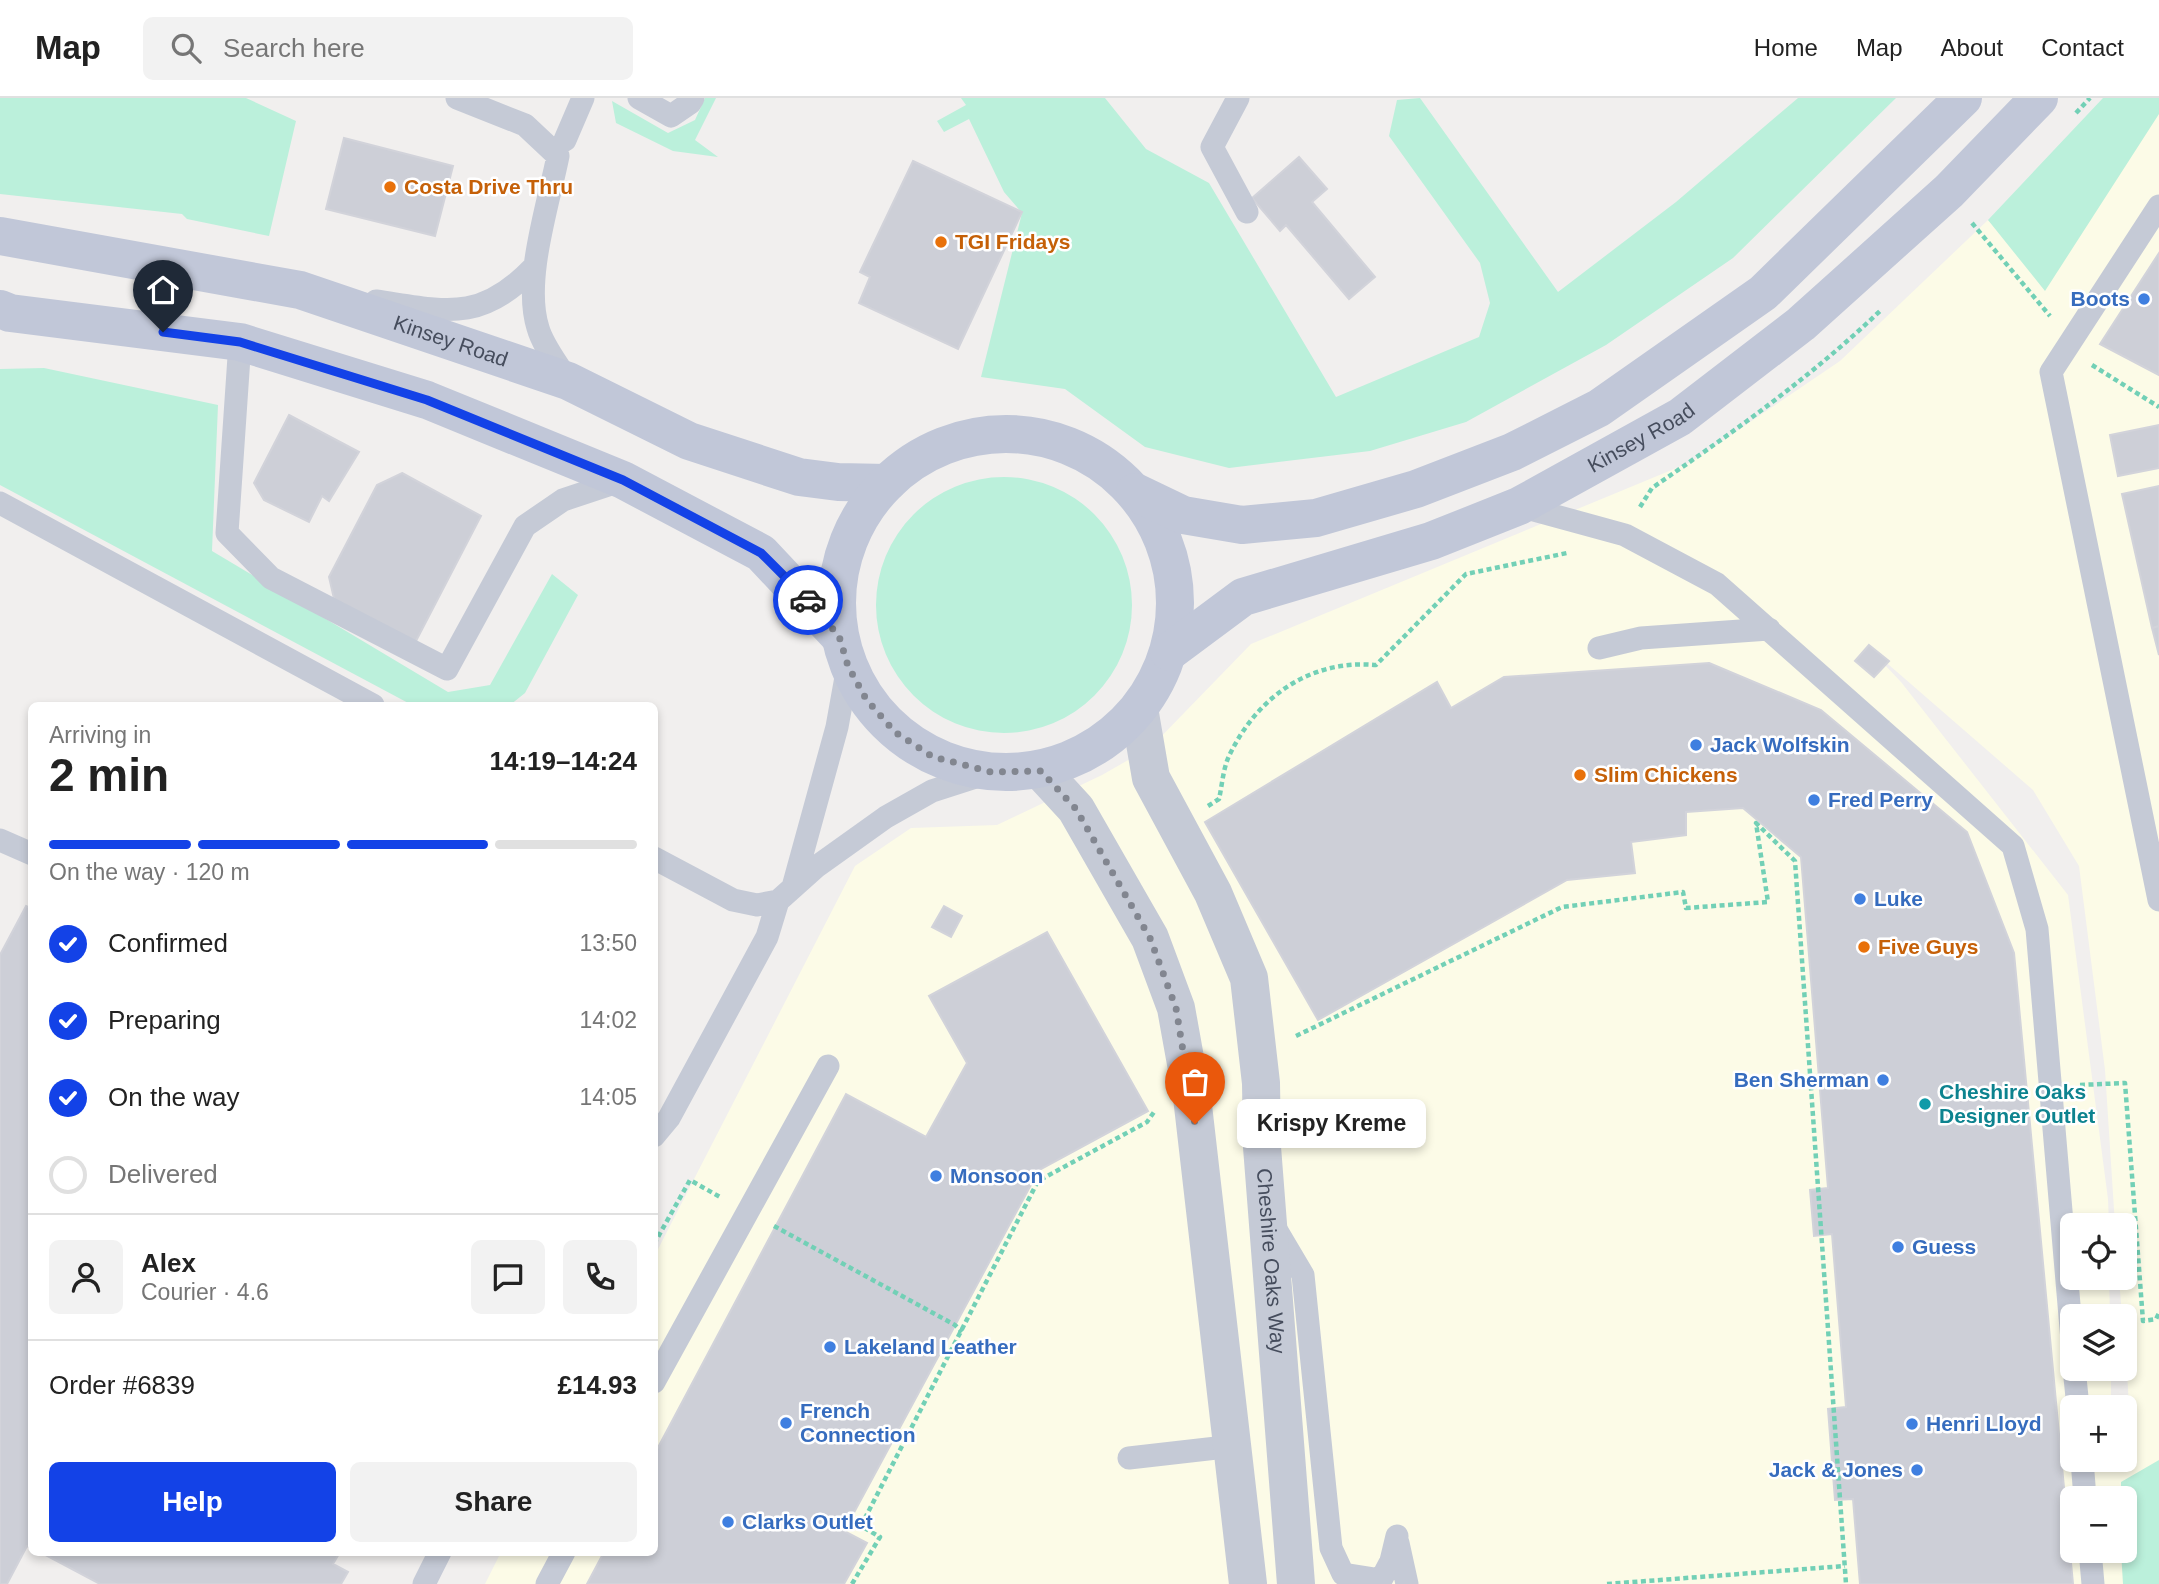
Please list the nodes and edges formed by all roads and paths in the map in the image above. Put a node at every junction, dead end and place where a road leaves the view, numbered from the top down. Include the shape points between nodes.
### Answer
1 (457, 98) edge
2 (583, 98) edge
3 (639, 98) edge
4 (693, 98) edge
5 (1238, 98) edge
6 (1962, 98) edge
7 (2039, 98) edge
8 (565, 140) dead end
9 (2159, 206) edge
10 (1247, 212) dead end
11 (1960, 232) dead end
12 (0, 236) edge
13 (533, 268) junction
14 (300, 290) junction
15 (1891, 300) dead end
16 (3, 312) edge
17 (2071, 341) junction
18 (240, 342) junction
19 (568, 381) junction
20 (2159, 407) edge
21 (623, 480) junction
22 (887, 483) junction
23 (1133, 491) junction
24 (0, 503) edge
25 (1519, 506) junction
26 (1634, 518) dead end
27 (1576, 551) dead end
28 (1769, 629) junction
29 (1599, 648) dead end
30 (844, 651) junction
31 (1169, 652) junction
32 (367, 702) edge
33 (1139, 708) junction
34 (1041, 771) junction
35 (991, 772) junction
36 (1200, 810) dead end
37 (0, 840) edge
38 (28, 852) edge
39 (658, 860) edge
40 (785, 896) junction
41 (2159, 900) edge
42 (1286, 1041) dead end
43 (828, 1066) dead end
44 (2050, 1086) junction
45 (1192, 1097) junction
46 (658, 1131) edge
47 (746, 1211) junction
48 (1268, 1215) junction
49 (658, 1237) edge
50 (2069, 1304) edge
51 (2159, 1313) edge
52 (962, 1332) junction
53 (658, 1375) edge
54 (1234, 1446) junction
55 (1129, 1458) dead end
56 (438, 1556) edge
57 (562, 1556) edge
58 (2091, 1563) edge
59 (1845, 1566) junction
60 (424, 1584) edge
61 (547, 1584) edge
62 (852, 1584) edge
63 (1248, 1584) edge
64 (1296, 1584) edge
65 (1407, 1584) edge
66 (1607, 1584) edge
67 (1846, 1584) edge
68 (2093, 1584) edge

1 - 13 lane via 525,125 558,156
2 - 8 lane
3 - 4 lane via 671,116
5 - 10 lane via 1212,147
6 - 23 main road via 1763,293 1599,408 1512,452 1416,489 1316,518 1242,525 1183,515
7 - 25 main road, Kinsey Road via 1949,191 1801,324 1680,417
9 - 17 lane
11 - 17 path via 1970,222
12 - 14 main road, Kinsey Road
13 - 14 lane via 511,291 482,305 447,312
13 - 19 lane via 531,304 538,332
14 - 19 main road, Kinsey Road
15 - 26 path via 1763,412 1652,488
16 - 18 main road
17 - 20 path via 2093,366
17 - 41 lane via 2051,372
18 - 21 main road via 427,400
18 - 21 lane via 227,533 271,578 447,669 526,526 563,500
19 - 22 main road, Kinsey Road via 689,441 799,477
21 - 30 main road via 761,553
22 - 23 main road via 931,451 982,435 1037,436 1090,455
22 - 30 main road via 861,515 844,554 836,596
23 - 31 main road via 1160,531 1174,577 1176,608
24 - 32 lane
25 - 28 lane via 1625,534 1717,584
25 - 31 main road, Kinsey Road via 1431,541 1243,597
27 - 36 path via 1466,574 1377,665 1353,663 1319,669 1270,697 1228,759 1219,799
28 - 29 lane via 1641,638
28 - 44 lane via 2013,846 2037,929
30 - 35 main road via 866,699 895,732 933,757
30 - 40 lane via 837,727
31 - 33 main road
33 - 34 main road via 1108,738
33 - 48 street, Cheshire Oaks Way via 1151,778 1213,893 1249,978 1261,1083
34 - 35 main road
34 - 45 street via 1076,809 1150,938 1176,1008
35 - 40 lane via 932,791 886,817 816,867
37 - 38 lane
39 - 40 lane via 733,900 757,905
40 - 46 lane via 767,937
42 - 59 path via 1562,907 1683,892 1686,908 1768,902 1756,823 1795,861
43 - 47 lane
44 - 50 lane
44 - 51 path via 2125,1083 2143,1321 2156,1319
45 - 52 path via 1161,1104 1147,1122 1038,1181
45 - 54 street
47 - 49 path via 690,1180
47 - 52 path
47 - 53 lane
48 - 64 street, Cheshire Oaks Way
48 - 65 lane via 1303,1275 1331,1548 1343,1574 1381,1580 1397,1536
52 - 62 path via 861,1526 880,1537
54 - 55 lane
54 - 63 street
56 - 60 lane
57 - 61 lane
58 - 68 lane
59 - 66 path
59 - 67 path

